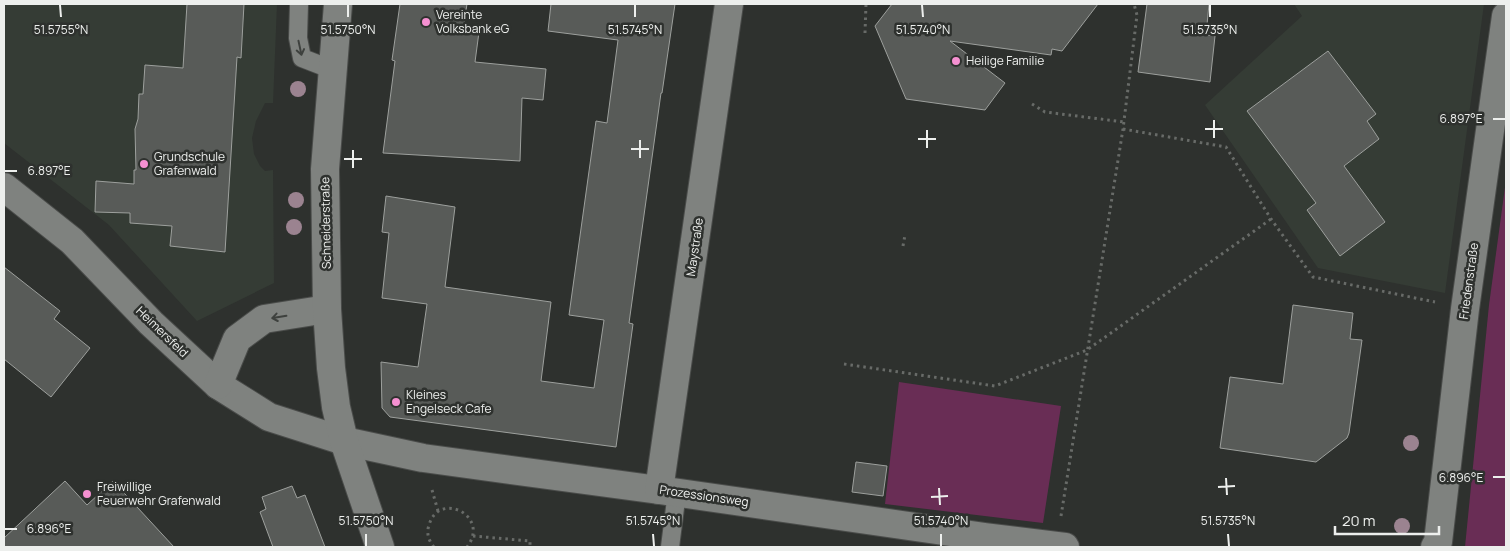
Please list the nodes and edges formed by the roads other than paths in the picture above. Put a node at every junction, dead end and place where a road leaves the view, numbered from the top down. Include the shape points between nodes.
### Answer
1 (299, 4) edge
2 (338, 4) edge
3 (729, 4) edge
4 (1506, 16) edge
5 (333, 70) junction
6 (4, 187) edge
7 (327, 309) junction
8 (218, 385) junction
9 (344, 441) junction
10 (668, 491) junction
11 (380, 547) edge
12 (670, 547) edge
13 (1061, 547) edge
14 (1435, 547) edge

1 -> 5 lane via 298,38 302,58
2 - 5 street, Schneiderstraße
3 - 10 street, Maystraße
4 - 14 street, Friedenstraße
5 - 7 street, Schneiderstraße via 325,169
6 - 8 street, Heimersfeld via 72,241 151,323
7 -> 8 street via 264,319 237,339
7 - 9 street, Schneiderstraße via 336,407
8 - 9 street, Heimersfeld via 269,416
9 - 10 street, Prozessionsweg via 423,458
9 - 11 street, Schneiderstraße
10 - 12 lane
10 - 13 street, Prozessionsweg

